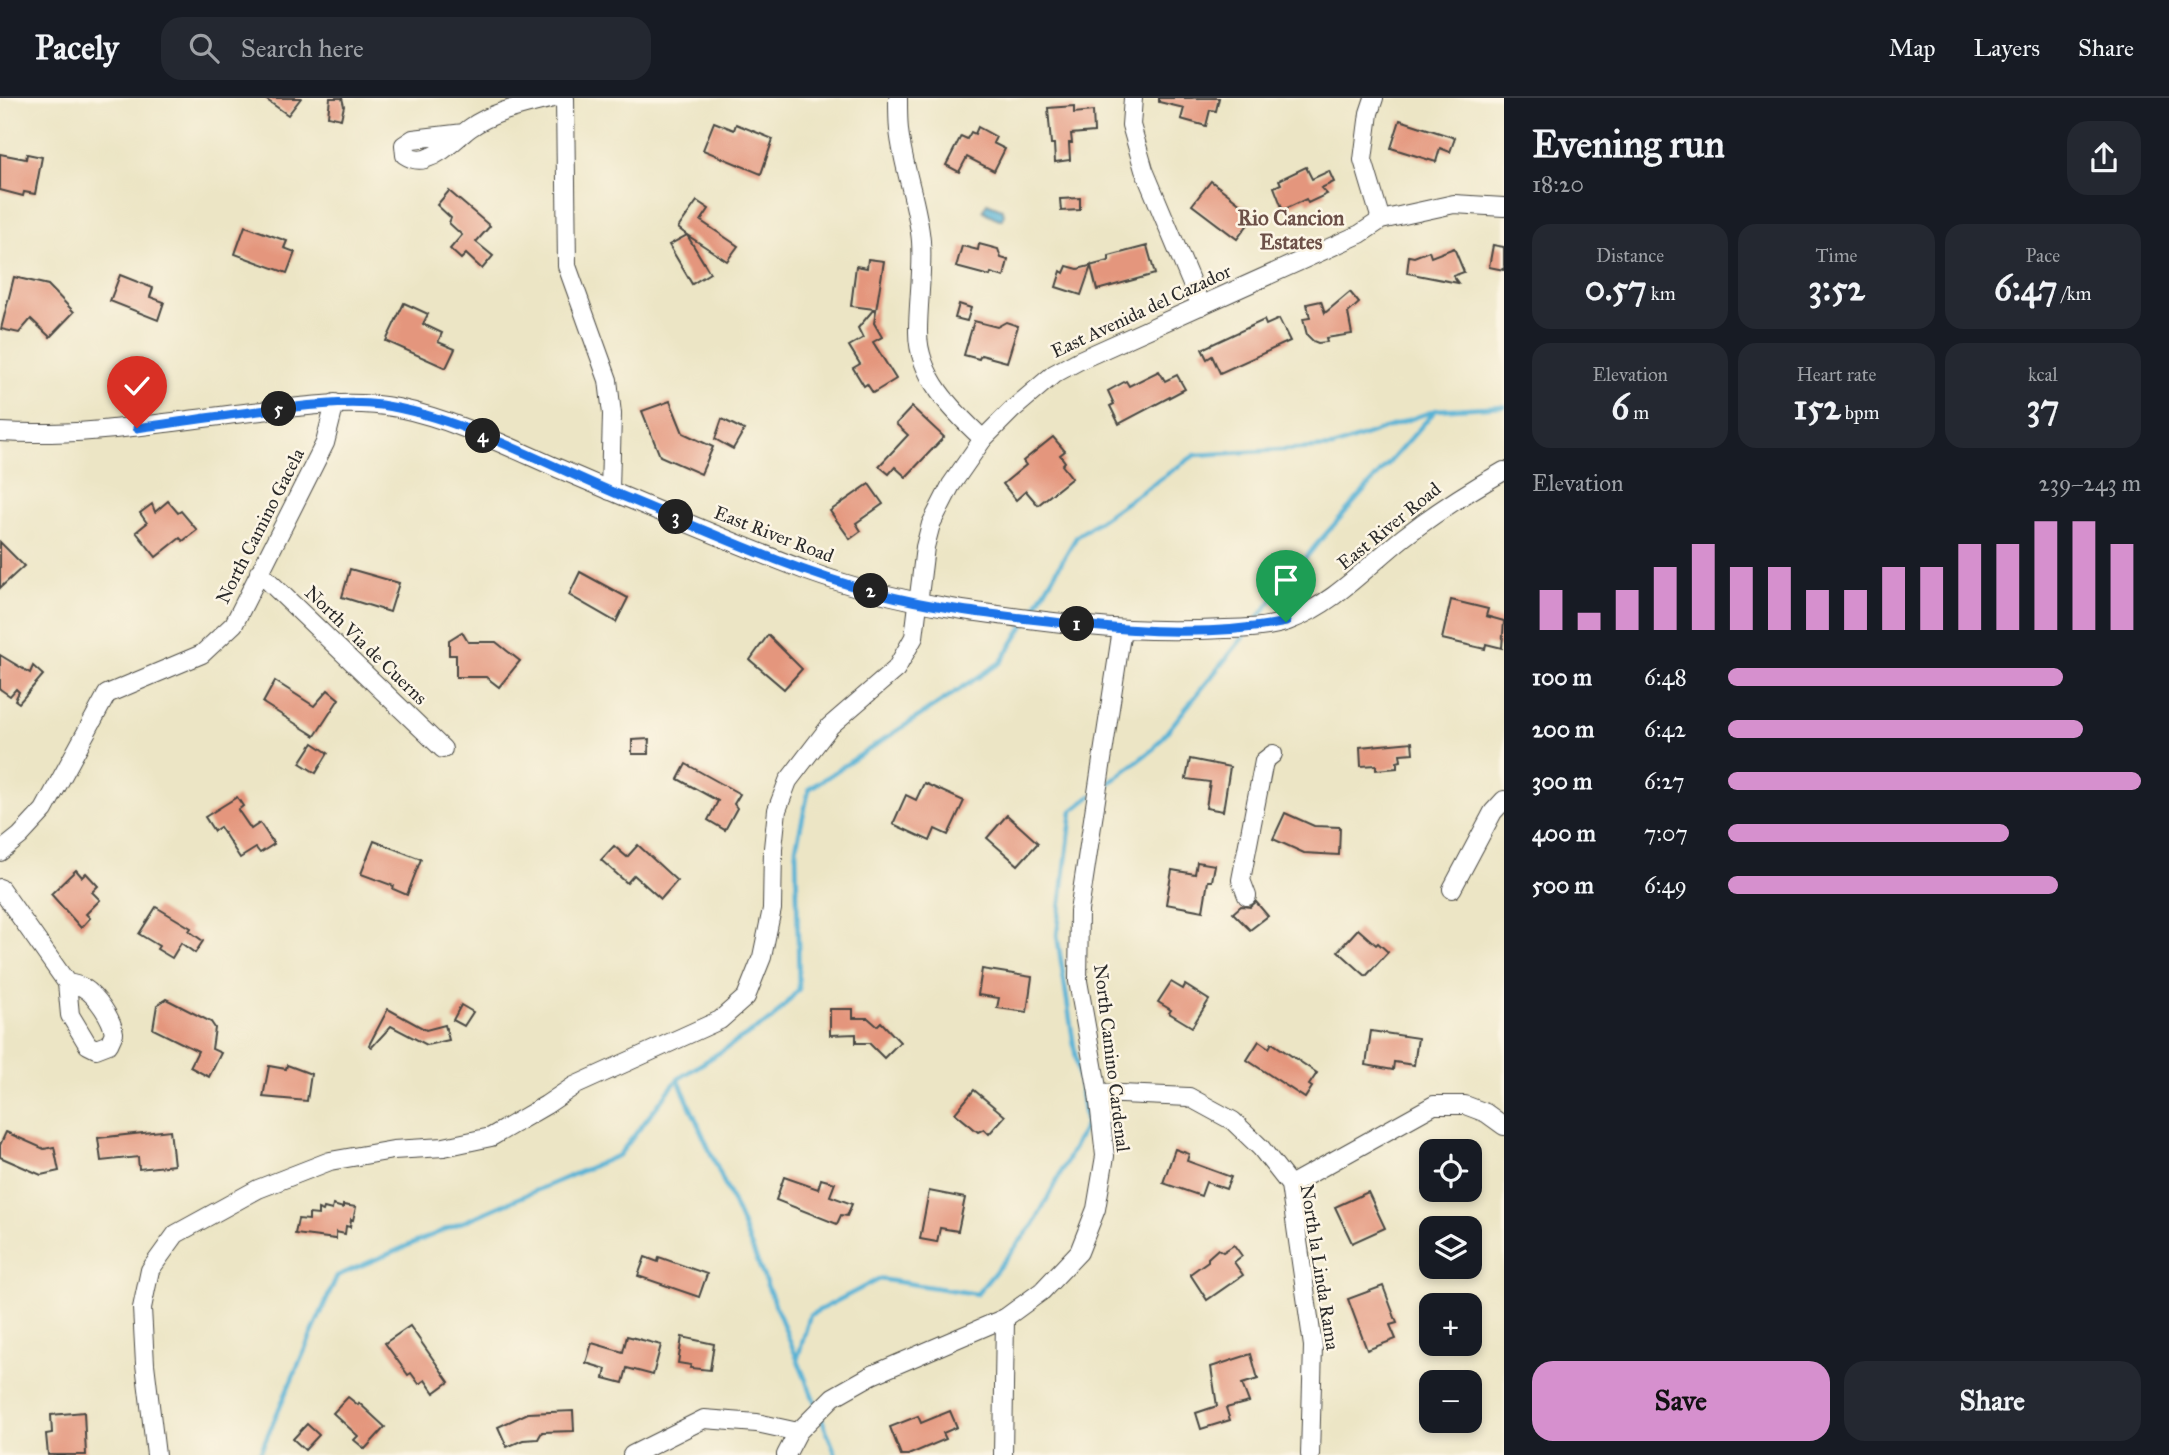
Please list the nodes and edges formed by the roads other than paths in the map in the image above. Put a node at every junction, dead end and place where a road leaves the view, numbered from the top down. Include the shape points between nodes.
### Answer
1 (553, 98) edge
2 (565, 98) edge
3 (898, 98) edge
4 (1133, 98) edge
5 (1374, 98) edge
6 (464, 133) dead end
7 (1504, 206) edge
8 (1381, 220) junction
9 (1201, 306) junction
10 (335, 403) junction
11 (0, 432) edge
12 (983, 439) junction
13 (1504, 471) edge
14 (610, 491) junction
15 (259, 572) junction
16 (917, 603) junction
17 (1122, 629) junction
18 (443, 749) dead end
19 (1273, 754) dead end
20 (1504, 800) edge
21 (0, 852) edge
22 (0, 888) edge
23 (1452, 889) dead end
24 (1247, 896) dead end
25 (67, 983) dead end
26 (1098, 1093) junction
27 (1504, 1126) edge
28 (1290, 1185) junction
29 (1005, 1318) junction
30 (798, 1432) junction
31 (156, 1455) edge
32 (632, 1455) edge
33 (786, 1455) edge
34 (1003, 1455) edge
35 (1310, 1455) edge

1 - 6 street via 505,111
2 - 14 street via 567,266 608,380
3 - 12 street via 899,131 921,239 918,336 924,366 957,415
4 - 9 street via 1130,125 1144,170
5 - 8 street via 1363,160
7 - 8 street, East Avenida del Cazador via 1454,205
8 - 9 street, East Avenida del Cazador via 1360,234
9 - 12 street, East Avenida del Cazador via 1054,373
10 - 11 street, East River Road via 112,430
10 - 14 street, East River Road via 404,409 474,432
10 - 15 street, North Camino Gacela via 325,443
12 - 16 street, East Avenida del Cazador via 931,524
13 - 17 street, East River Road via 1414,530 1324,604 1286,622 1231,629
14 - 16 street, East River Road via 810,572
15 - 18 street, North Via de Cuerns
15 - 21 street, North Camino Gacela via 234,624 201,654 107,694 44,810
16 - 17 street, East River Road
16 - 31 street, East Avenida del Cazador via 914,637 896,669 830,726 788,781 777,810 772,909 762,957 746,997 720,1020 573,1086 491,1136 444,1147 330,1161 258,1189 176,1234 150,1270 142,1308
17 - 26 street, North Camino Cardenal via 1079,911 1078,981
19 - 24 street via 1264,761 1241,880
20 - 23 street
22 - 25 street
26 - 28 street, North la Linda Rama via 1189,1097 1233,1121
26 - 29 street, North Camino Cardenal via 1105,1156 1097,1209 1079,1252 1042,1291
27 - 28 street via 1465,1105 1434,1105
28 - 35 street, North la Linda Rama via 1314,1346
29 - 30 street, North Camino Cardenal via 872,1375 833,1397
29 - 34 street
30 - 32 street via 704,1419
30 - 33 street, North Camino Cardenal

